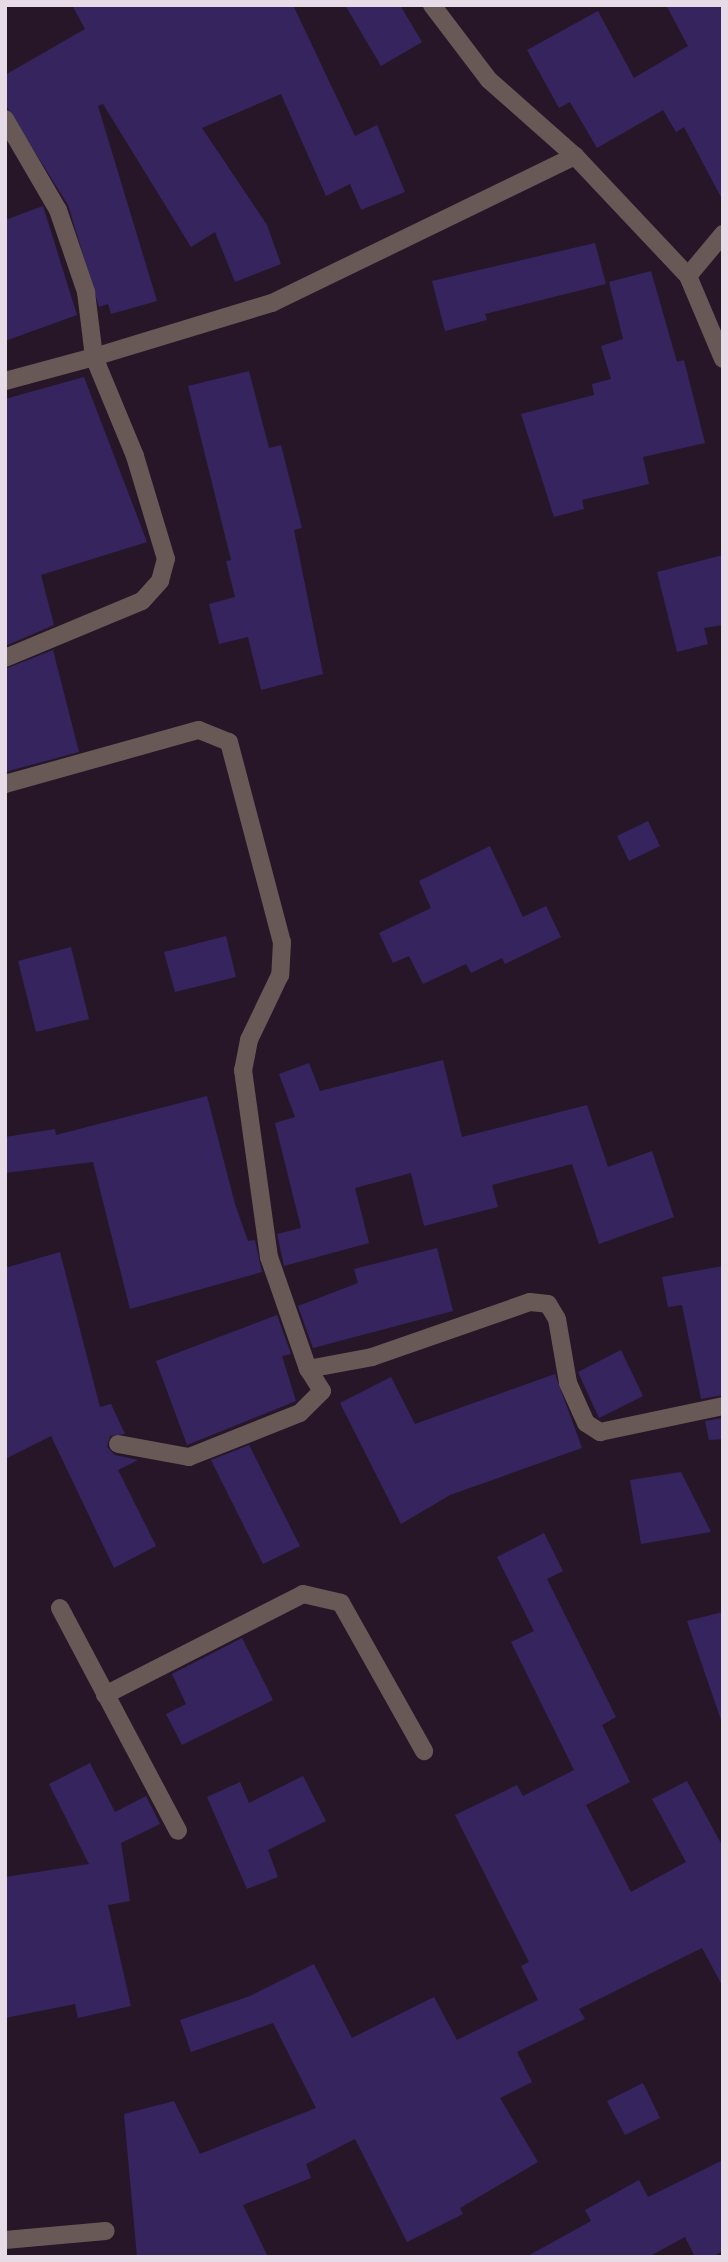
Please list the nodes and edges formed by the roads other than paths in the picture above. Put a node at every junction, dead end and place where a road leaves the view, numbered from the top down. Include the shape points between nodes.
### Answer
1 (432, 5) edge
2 (5, 119) edge
3 (575, 156) junction
4 (723, 234) edge
5 (688, 276) junction
6 (94, 357) junction
7 (723, 359) edge
8 (5, 381) edge
9 (5, 658) edge
10 (5, 784) edge
11 (308, 1369) junction
12 (723, 1406) edge
13 (118, 1444) dead end
14 (60, 1608) dead end
15 (105, 1695) junction
16 (424, 1751) dead end
17 (178, 1831) dead end
18 (106, 2231) dead end
19 (5, 2241) edge

1 - 3 street via 489,80
2 - 6 street via 58,209 86,292
3 - 5 street
3 - 6 street via 272,303
4 - 5 street
5 - 7 street
6 - 8 street
6 - 9 street via 135,456 166,559 160,581 142,601
10 - 11 street via 199,730 229,742 282,942 280,975 249,1040 243,1070 269,1257
11 - 12 street via 372,1357 530,1302 548,1304 557,1319 568,1383 586,1423 600,1432
11 - 13 street via 322,1391 300,1413 190,1457
14 - 15 street
15 - 16 street via 303,1594 341,1603
15 - 17 street
18 - 19 street

